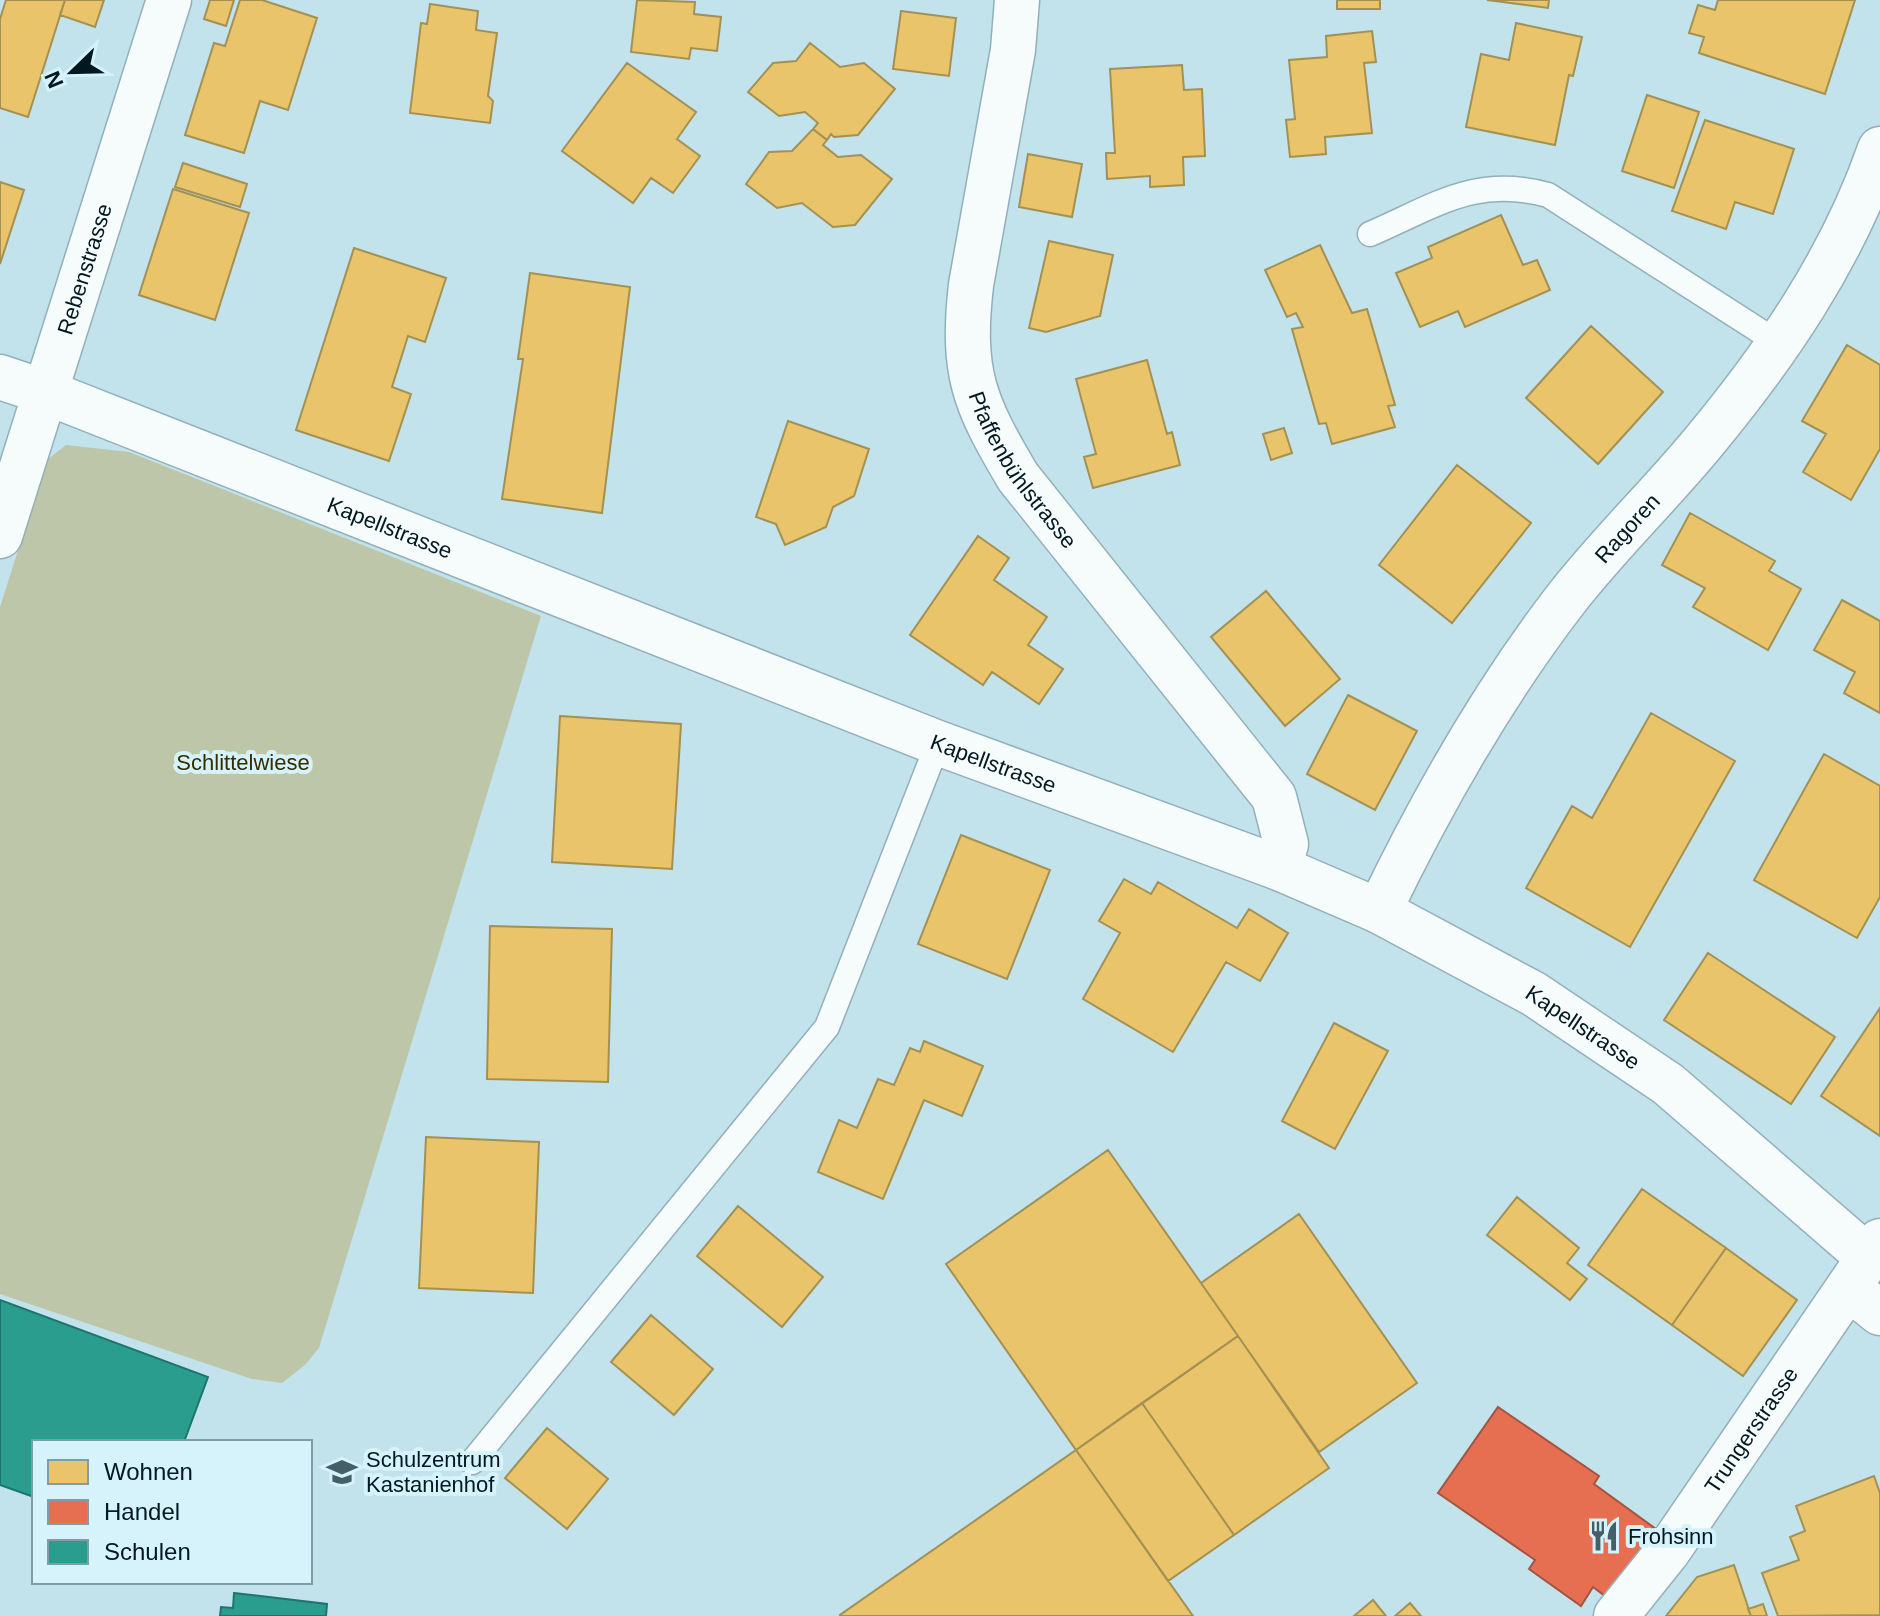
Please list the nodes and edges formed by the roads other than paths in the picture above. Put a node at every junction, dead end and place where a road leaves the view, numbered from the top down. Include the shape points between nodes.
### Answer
1 (169, 0) edge
2 (1017, 0) edge
3 (1880, 149) edge
4 (1370, 234) dead end
5 (1780, 344) junction
6 (0, 377) edge
7 (48, 393) junction
8 (0, 536) edge
9 (938, 743) junction
10 (1279, 868) junction
11 (1379, 911) junction
12 (1870, 1275) edge
13 (472, 1462) dead end
14 (1616, 1616) edge

1 - 7 street, Rebenstrasse
2 - 10 street, Pfaffenbühlstrasse via 1013,50 971,285 970,381 987,424 1018,477 1274,797 1286,844
3 - 5 street, Ragoren via 1864,197
4 - 5 lane via 1457,196 1491,186 1519,187 1548,195
5 - 11 street, Ragoren via 1702,444 1566,598 1521,661 1421,824
6 - 7 street, Kapellstrasse
7 - 8 street, Rebenstrasse
7 - 9 street, Kapellstrasse
9 - 10 street, Kapellstrasse
9 - 13 lane via 827,1027
10 - 11 street, Kapellstrasse
11 - 12 street, Kapellstrasse via 1534,994 1668,1084
12 - 14 street, Trungerstrasse

